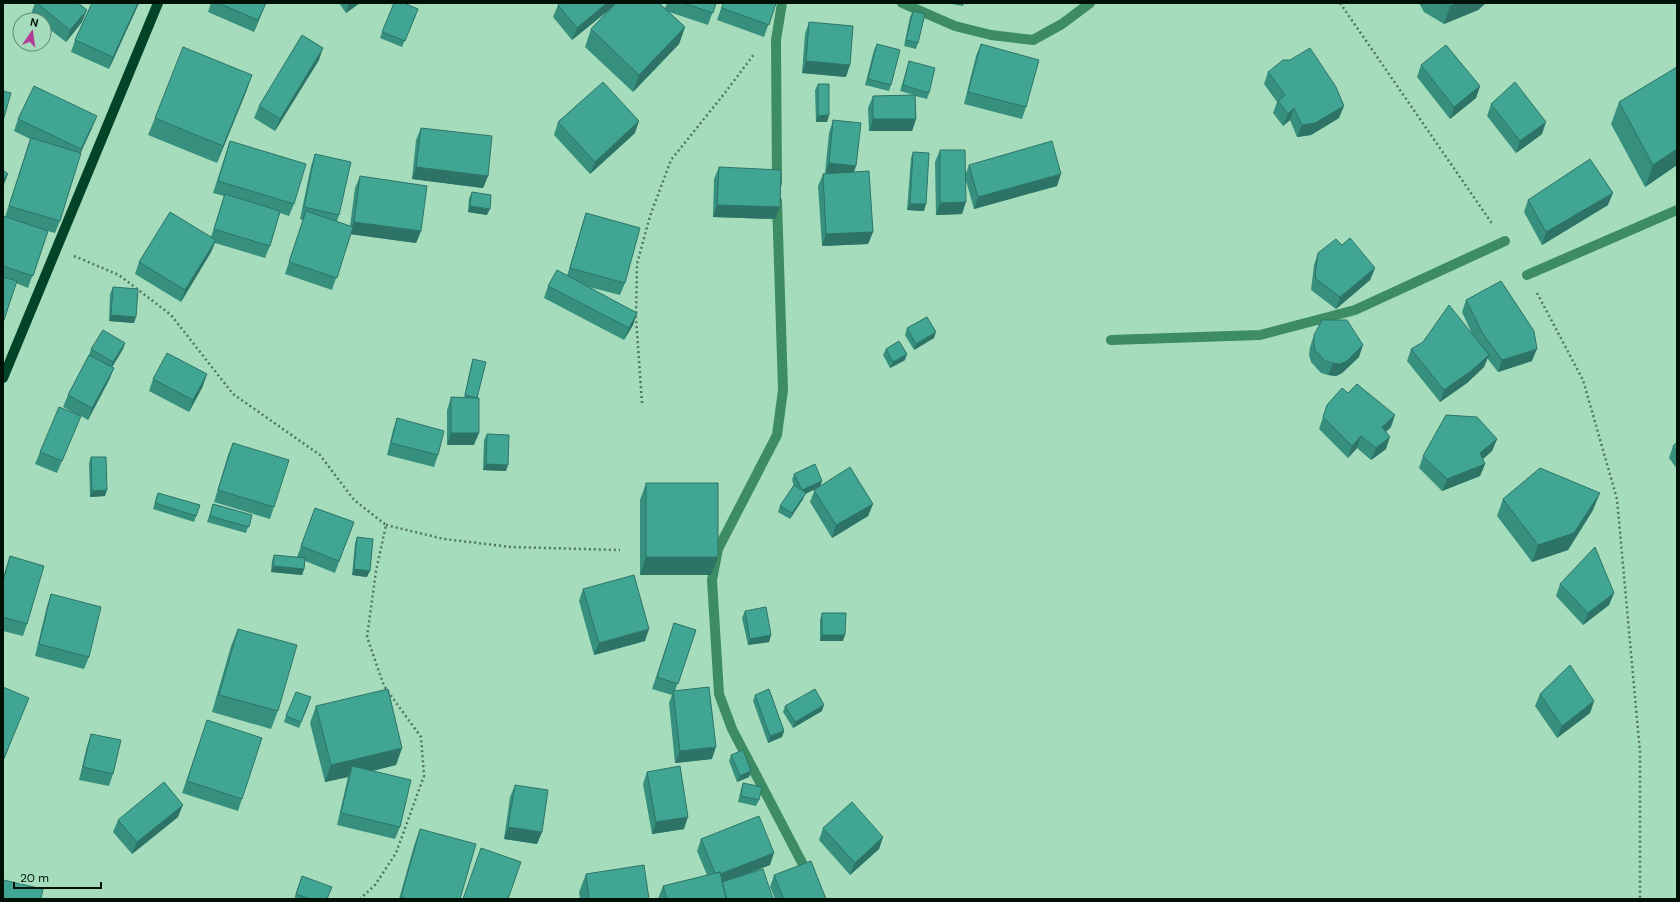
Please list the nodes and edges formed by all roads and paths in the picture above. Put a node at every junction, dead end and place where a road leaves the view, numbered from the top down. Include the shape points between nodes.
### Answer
1 (158, 3) edge
2 (782, 3) edge
3 (902, 3) edge
4 (1090, 3) edge
5 (1340, 3) edge
6 (756, 51) dead end
7 (1677, 210) edge
8 (1505, 241) joint
9 (57, 248) junction
10 (1527, 275) joint
11 (1111, 340) dead end
12 (3, 378) edge
13 (642, 403) dead end
14 (386, 525) junction
15 (620, 550) dead end
16 (360, 899) edge
17 (821, 899) edge
18 (1640, 899) edge

1 - 9 main road
2 - 17 street via 776,40 776,72 783,390 777,434 718,549 712,580 719,694 732,729
3 - 4 street via 955,26 991,35 1033,40 1062,24
5 - 8 path
6 - 13 path via 671,160 650,216 637,264 636,318
7 - 10 street
8 - 11 street via 1355,310 1260,335
9 - 12 main road
9 - 14 path via 119,275 171,314 233,394 320,455 354,500
10 - 18 path via 1583,380 1617,499 1640,752
14 - 15 path via 444,539 511,547
14 - 16 path via 376,571 368,637 384,686 421,737 424,776 396,853 375,885

